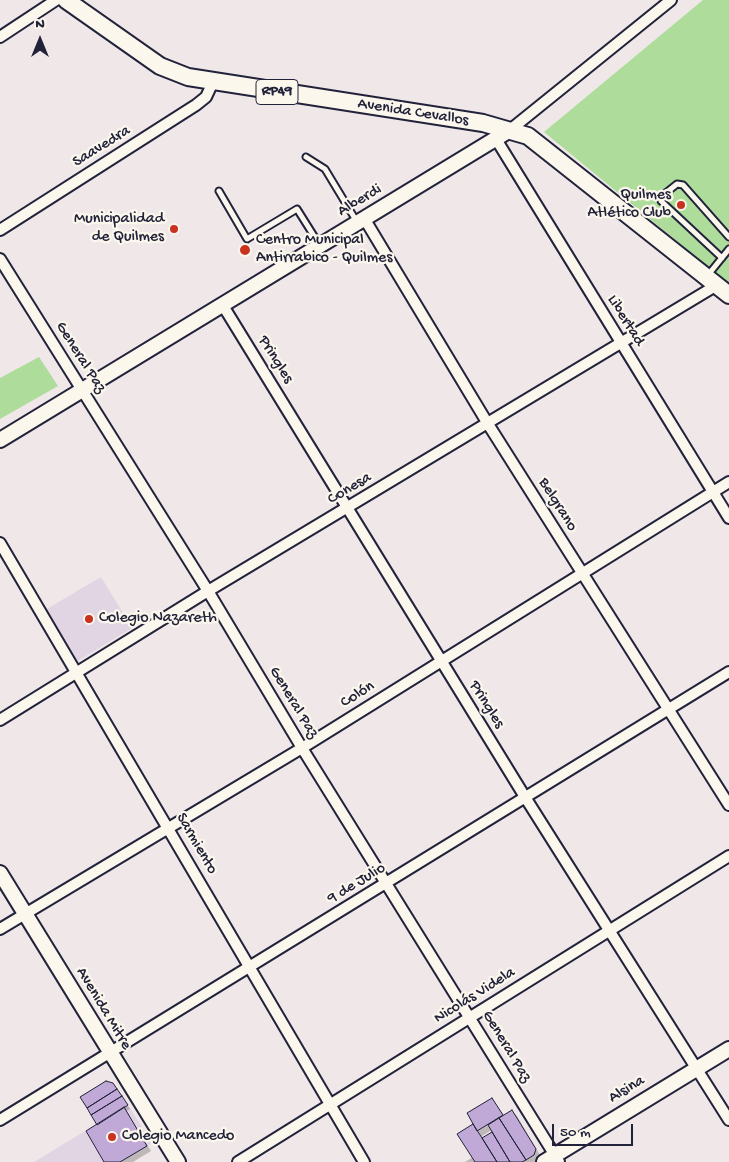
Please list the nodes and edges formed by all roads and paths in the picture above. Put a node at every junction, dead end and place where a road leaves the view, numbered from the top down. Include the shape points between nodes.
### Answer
1 (56, 0) edge
2 (66, 0) edge
3 (671, 0) edge
4 (0, 37) edge
5 (213, 82) junction
6 (510, 130) junction
7 (496, 139) junction
8 (306, 157) dead end
9 (219, 191) dead end
10 (361, 220) junction
11 (0, 230) edge
12 (729, 237) edge
13 (320, 246) junction
14 (729, 249) edge
15 (722, 258) junction
16 (0, 259) edge
17 (717, 286) edge
18 (222, 304) junction
19 (622, 344) junction
20 (82, 390) junction
21 (488, 424) junction
22 (0, 440) edge
23 (729, 482) edge
24 (713, 492) junction
25 (348, 508) junction
26 (729, 518) edge
27 (0, 543) edge
28 (582, 574) junction
29 (208, 591) junction
30 (441, 660) junction
31 (77, 671) junction
32 (729, 672) edge
33 (668, 710) junction
34 (0, 720) edge
35 (302, 748) junction
36 (525, 797) junction
37 (729, 805) edge
38 (169, 828) junction
39 (729, 856) edge
40 (0, 873) edge
41 (387, 884) junction
42 (24, 914) junction
43 (0, 929) edge
44 (610, 931) junction
45 (249, 967) junction
46 (470, 1016) junction
47 (729, 1048) edge
48 (110, 1053) junction
49 (697, 1069) junction
50 (330, 1106) junction
51 (0, 1120) edge
52 (729, 1120) edge
53 (553, 1160) edge
54 (178, 1162) edge
55 (238, 1162) edge
56 (364, 1162) edge

1 - 4 street
2 - 5 main road, Avenida Cevallos / RP49 via 160,66 181,75
3 - 6 street, Alberdi
5 - 6 main road, Avenida Cevallos / RP49
5 - 11 street, Saavedra via 206,97 196,105
6 - 7 street, Alberdi
6 - 17 main road, Avenida Cevallos / RP49 via 535,140
7 - 10 street, Alberdi
7 - 19 street, Libertad
8 - 10 lane via 325,169
9 - 13 lane via 247,239 297,210
10 - 13 street, Alberdi
10 - 21 street, Belgrano
12 - 15 lane via 683,184 677,184 662,196 661,201
13 - 18 street, Alberdi
14 - 15 lane
15 - 17 lane
16 - 20 street, General Paz
17 - 19 street, Conesa
18 - 20 street, Alberdi
18 - 25 street, Pringles
19 - 21 street, Conesa
19 - 24 street, Libertad
20 - 22 street, Alberdi
20 - 29 street, General Paz
21 - 25 street, Conesa
21 - 28 street, Belgrano
23 - 24 street, Colón
24 - 26 street, Libertad
24 - 28 street, Colón
25 - 29 street, Conesa
25 - 30 street, Pringles
27 - 31 street, Sarmiento
28 - 30 street, Colón
28 - 33 street, Belgrano
29 - 31 street, Conesa
29 - 35 street, General Paz
30 - 35 street, Colón
30 - 36 street, Pringles
31 - 34 street, Conesa
31 - 38 street, Sarmiento
32 - 33 street, 9 de Julio
33 - 36 street, 9 de Julio
33 - 37 street, Belgrano
35 - 38 street, Colón
35 - 41 street, General Paz
36 - 41 street, 9 de Julio
36 - 44 street, Pringles
38 - 42 street, Colón
38 - 45 street, Sarmiento
39 - 44 street, Nicolás Videla
40 - 42 street, Avenida Mitre
41 - 45 street, 9 de Julio
41 - 46 street, General Paz
42 - 43 street, Colón
42 - 48 street, Avenida Mitre
44 - 46 street, Nicolás Videla
44 - 49 street, Pringles
45 - 48 street, 9 de Julio
45 - 50 street, Sarmiento
46 - 50 street, Nicolás Videla
46 - 53 street, General Paz
47 - 49 street, Alsina
48 - 51 street, 9 de Julio
48 - 54 street, Avenida Mitre
49 - 52 street, Pringles
49 - 53 street, Alsina
50 - 55 street, Nicolás Videla
50 - 56 street, Sarmiento

